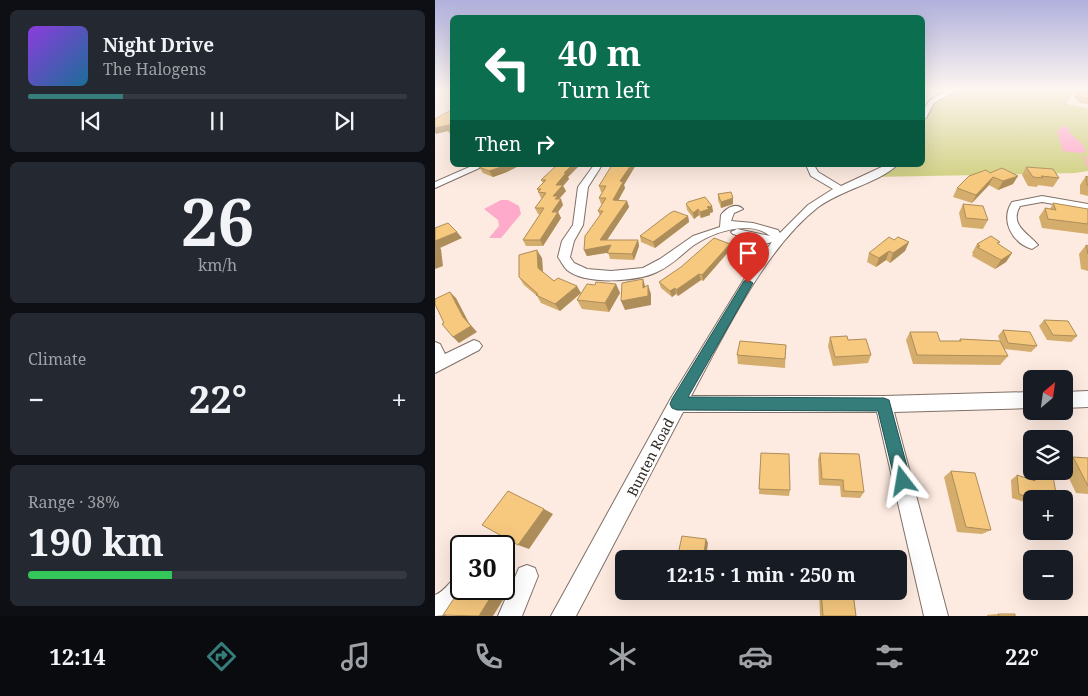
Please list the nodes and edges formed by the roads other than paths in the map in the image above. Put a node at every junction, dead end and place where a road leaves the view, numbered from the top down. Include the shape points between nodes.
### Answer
1 (477, 167) edge
2 (597, 167) edge
3 (811, 167) edge
4 (888, 167) edge
5 (435, 185) edge
6 (839, 189) junction
7 (1088, 207) edge
8 (738, 209) dead end
9 (727, 228) junction
10 (778, 239) junction
11 (1032, 245) dead end
12 (474, 346) dead end
13 (435, 348) edge
14 (438, 365) edge
15 (1088, 399) edge
16 (1023, 400) edge
17 (1073, 400) edge
18 (677, 404) junction
19 (884, 404) junction
20 (527, 576) dead end
21 (451, 600) edge
22 (435, 607) edge
23 (510, 616) edge
24 (563, 616) edge
25 (936, 616) edge

1 - 5 street
2 - 9 street via 583,187 578,225 564,256 571,267 585,274 639,274 652,270 696,238
3 - 6 street via 814,174
4 - 6 street, Bunten Road
6 - 10 street, Bunten Road via 812,206
7 - 11 street via 1042,198 1025,199 1016,204 1010,216 1013,227
8 - 9 street via 726,215
9 - 10 street via 730,231 745,229 765,240
10 - 18 street, Bunten Road via 748,283
12 - 14 street
13 - 14 street
15 - 17 street
16 - 19 street
18 - 19 street
18 - 24 street, Bunten Road via 609,537
19 - 25 street
20 - 23 street
21 - 22 street

